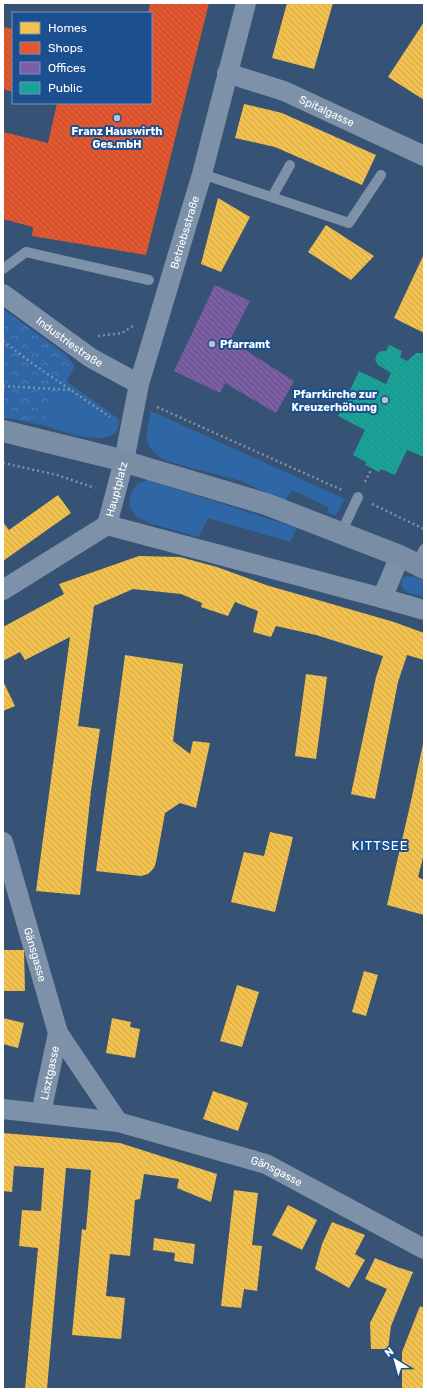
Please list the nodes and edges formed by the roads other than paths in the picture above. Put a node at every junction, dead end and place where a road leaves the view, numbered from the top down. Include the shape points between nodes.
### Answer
1 (246, 3) edge
2 (228, 74) junction
3 (424, 156) edge
4 (290, 165) dead end
5 (202, 174) junction
6 (381, 175) dead end
7 (272, 198) junction
8 (3, 268) edge
9 (149, 280) dead end
10 (3, 294) edge
11 (138, 391) junction
12 (3, 431) edge
13 (124, 461) junction
14 (358, 497) road end
15 (107, 525) junction
16 (340, 533) junction
17 (416, 560) edge
18 (3, 590) edge
19 (382, 598) junction
20 (424, 610) edge
21 (3, 842) edge
22 (58, 1033) junction
23 (3, 1109) edge
24 (41, 1113) junction
25 (118, 1122) junction
26 (424, 1249) edge

1 - 2 street, Betriebsstraße
2 - 3 street, Spitalgasse via 284,91
2 - 5 street, Betriebsstraße
4 - 7 lane
5 - 7 lane
5 - 11 street, Betriebsstraße
6 - 7 lane via 349,223
8 - 9 lane via 26,252
10 - 11 street, Industriestraße
11 - 13 street, Betriebsstraße
12 - 13 street
13 - 15 street, Hauptplatz
13 - 16 street, Hauptplatz via 266,504
14 - 16 lane
15 - 18 street
15 - 19 street, Hauptplatz
16 - 17 street, Hauptplatz
17 - 19 street, Hauptplatz
19 - 20 street, Hauptplatz
21 - 22 street, Gänsgasse
22 - 24 street, Lisztgasse
22 - 25 street, Gänsgasse
23 - 24 street, Gänsgasse
24 - 25 street, Gänsgasse
25 - 26 street, Gänsgasse via 266,1164

